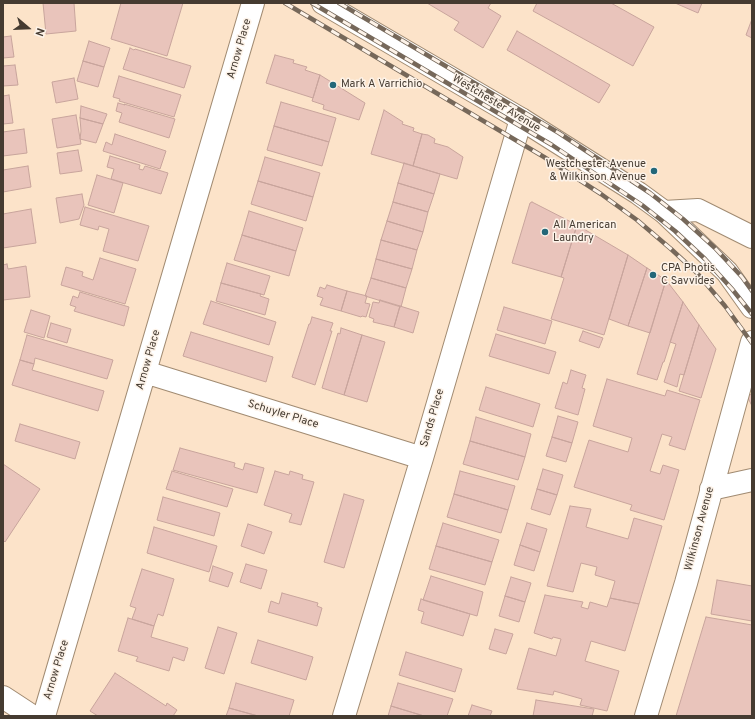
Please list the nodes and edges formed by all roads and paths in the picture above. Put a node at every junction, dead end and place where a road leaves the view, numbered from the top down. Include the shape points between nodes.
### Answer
1 (253, 3) edge
2 (323, 3) edge
3 (521, 119) junction
4 (664, 212) junction
5 (752, 237) edge
6 (752, 307) edge
7 (752, 342) edge
8 (145, 372) junction
9 (422, 458) junction
10 (752, 480) edge
11 (712, 490) junction
12 (3, 697) edge
13 (32, 716) edge
14 (44, 716) edge
15 (344, 716) edge
16 (646, 716) edge

1 - 8 street, Arnow Place
2 - 3 street, Westchester Avenue
3 - 4 street, Westchester Avenue
3 - 9 street, Sands Place
4 - 5 street via 698,210
4 - 6 street, Westchester Avenue via 727,272
7 - 11 street, Wilkinson Avenue
8 - 9 street, Schuyler Place
8 - 14 street, Arnow Place
9 - 15 street, Sands Place
10 - 11 street
11 - 16 street, Wilkinson Avenue
12 - 13 street

